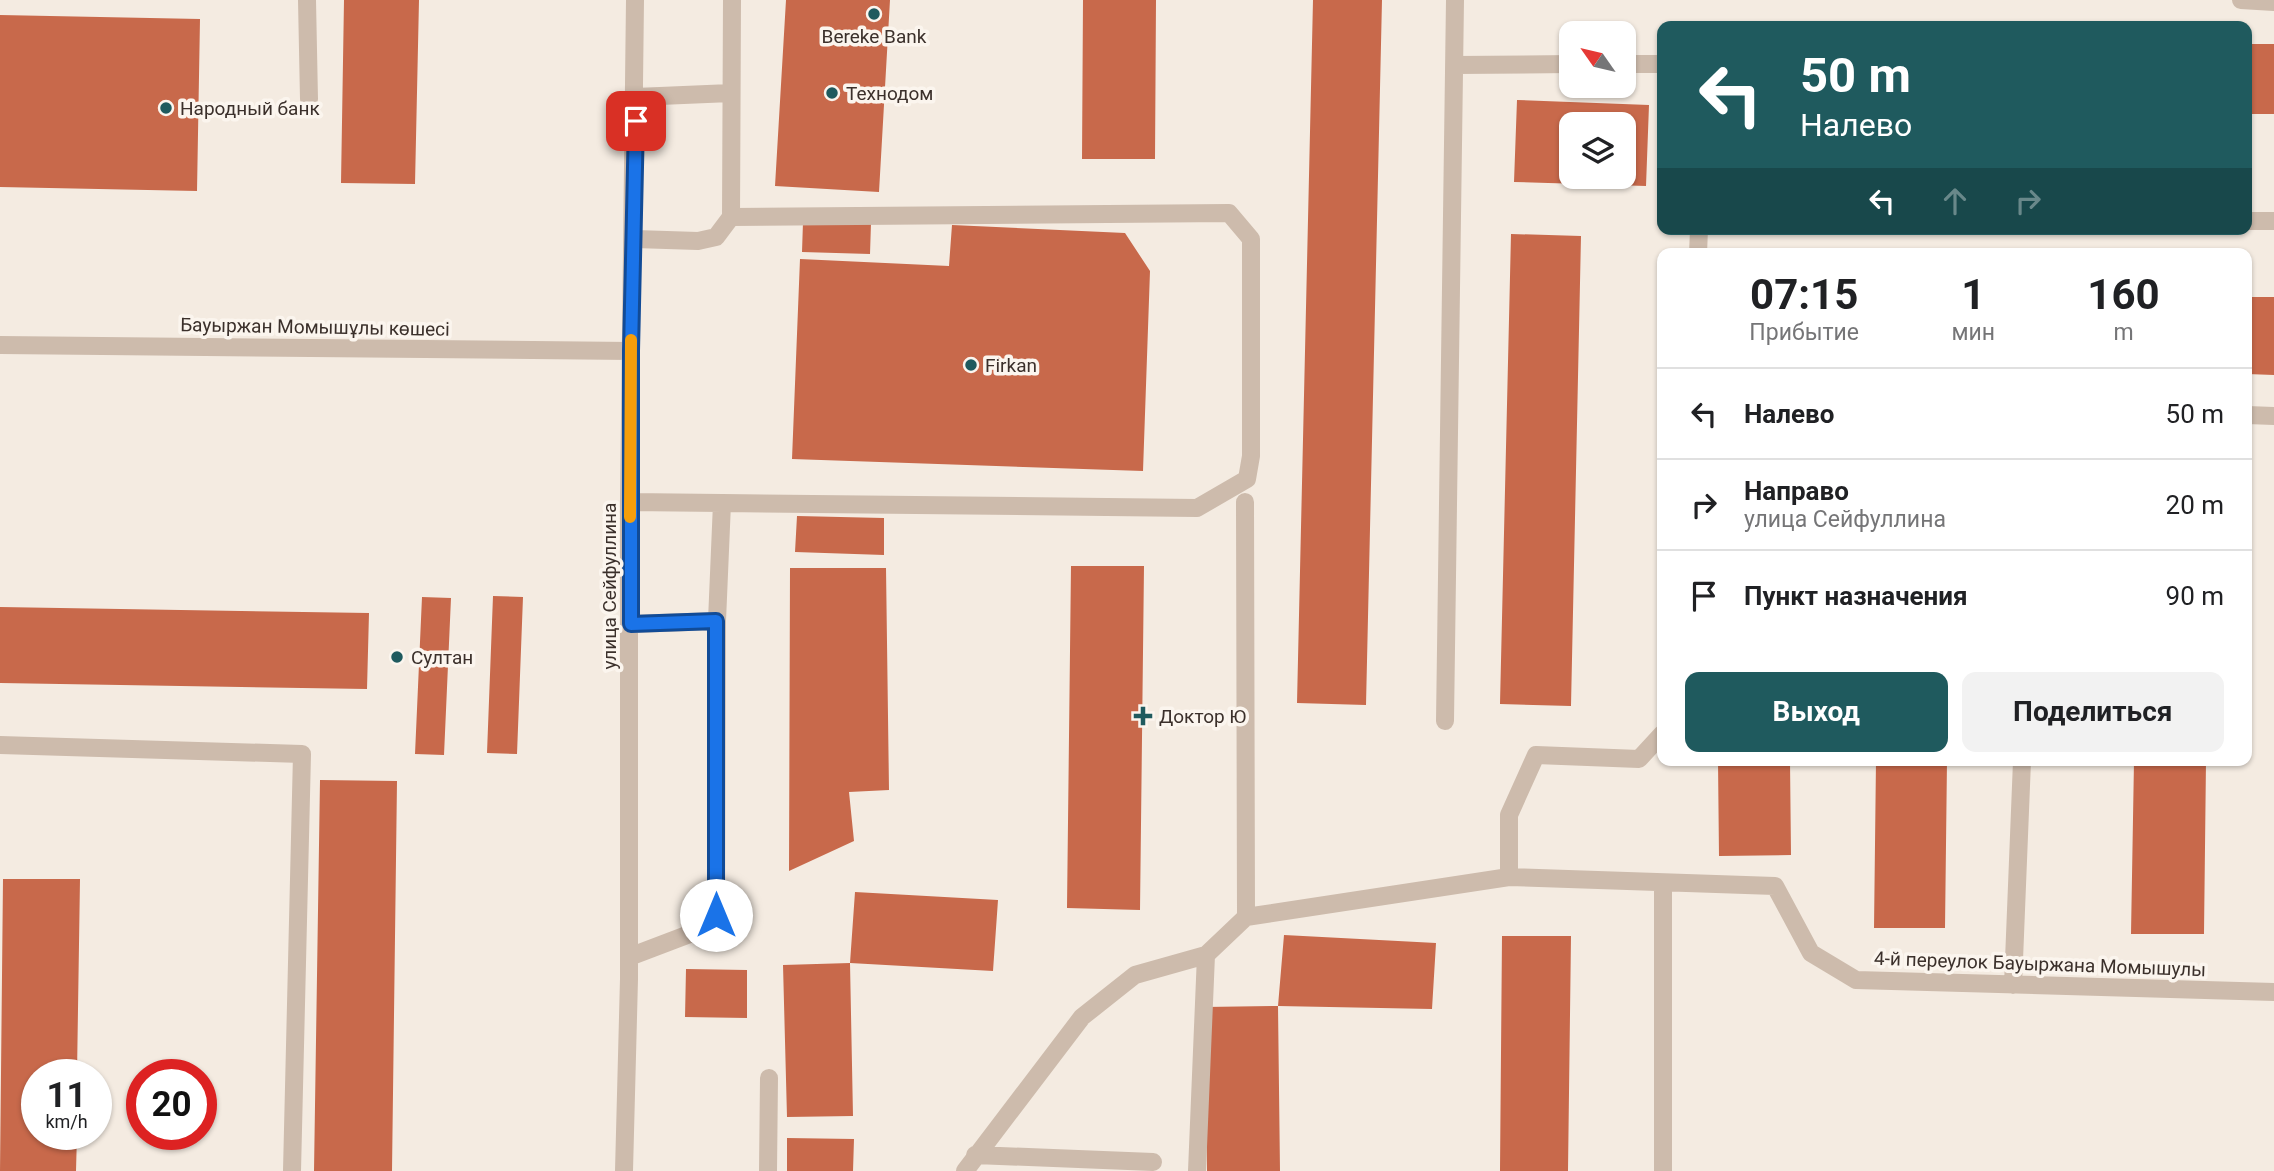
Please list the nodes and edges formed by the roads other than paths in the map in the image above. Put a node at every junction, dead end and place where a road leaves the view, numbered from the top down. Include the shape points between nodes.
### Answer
1 (307, 0) edge
2 (635, 0) edge
3 (732, 0) edge
4 (1455, 0) edge
5 (2241, 0) edge
6 (2274, 2) edge
7 (1559, 64) edge
8 (1636, 64) edge
9 (1657, 64) edge
10 (1456, 65) junction
11 (731, 93) junction
12 (636, 97) junction
13 (309, 99) dead end
14 (731, 217) junction
15 (2252, 221) edge
16 (2274, 221) edge
17 (635, 239) junction
18 (0, 345) edge
19 (631, 351) junction
20 (2252, 415) edge
21 (2274, 416) edge
22 (629, 502) junction
23 (1245, 502) dead end
24 (722, 503) junction
25 (716, 621) junction
26 (631, 624) junction
27 (1445, 721) dead end
28 (1657, 739) edge
29 (0, 745) edge
30 (2022, 766) edge
31 (1509, 877) junction
32 (1663, 884) junction
33 (1246, 917) junction
34 (1206, 955) junction
35 (629, 957) junction
36 (2014, 985) junction
37 (2274, 992) edge
38 (769, 1078) dead end
39 (975, 1155) junction
40 (1153, 1162) dead end
41 (292, 1171) edge
42 (624, 1171) edge
43 (768, 1171) edge
44 (965, 1171) edge
45 (1197, 1171) edge
46 (1663, 1171) edge

1 - 13 street
2 - 12 street, улица Сейфуллина
3 - 11 street
4 - 10 street
5 - 6 street
7 - 10 street
8 - 9 street
10 - 27 street
11 - 12 street
11 - 14 street
12 - 17 street, улица Сейфуллина
14 - 17 street via 716,237 698,241
14 - 24 street via 1229,213 1251,239 1251,456 1247,479 1197,508
15 - 16 street
17 - 19 street, улица Сейфуллина
18 - 19 street, Бауыржан Момышұлы көшесі
19 - 22 street, улица Сейфуллина
20 - 21 street
22 - 24 street
22 - 26 street, улица Сейфуллина
23 - 33 street
24 - 25 street
25 - 26 street
25 - 35 street via 716,915 708,927
26 - 35 street, улица Сейфуллина
28 - 31 street via 1639,759 1536,755 1509,815
29 - 41 street via 303,754
30 - 36 street
31 - 32 street, 4-й переулок Бауыржана Момышулы
31 - 33 street, 4-й переулок Бауыржана Момышулы
32 - 36 street, 4-й переулок Бауыржана Момышулы via 1775,886 1811,953 1856,980
32 - 46 street
33 - 34 street
34 - 39 street via 1135,975 1113,990 1082,1017
34 - 45 street
35 - 42 street, улица Сейфуллина
36 - 37 street, 4-й переулок Бауыржана Момышулы
38 - 43 street
39 - 40 street
39 - 44 street

